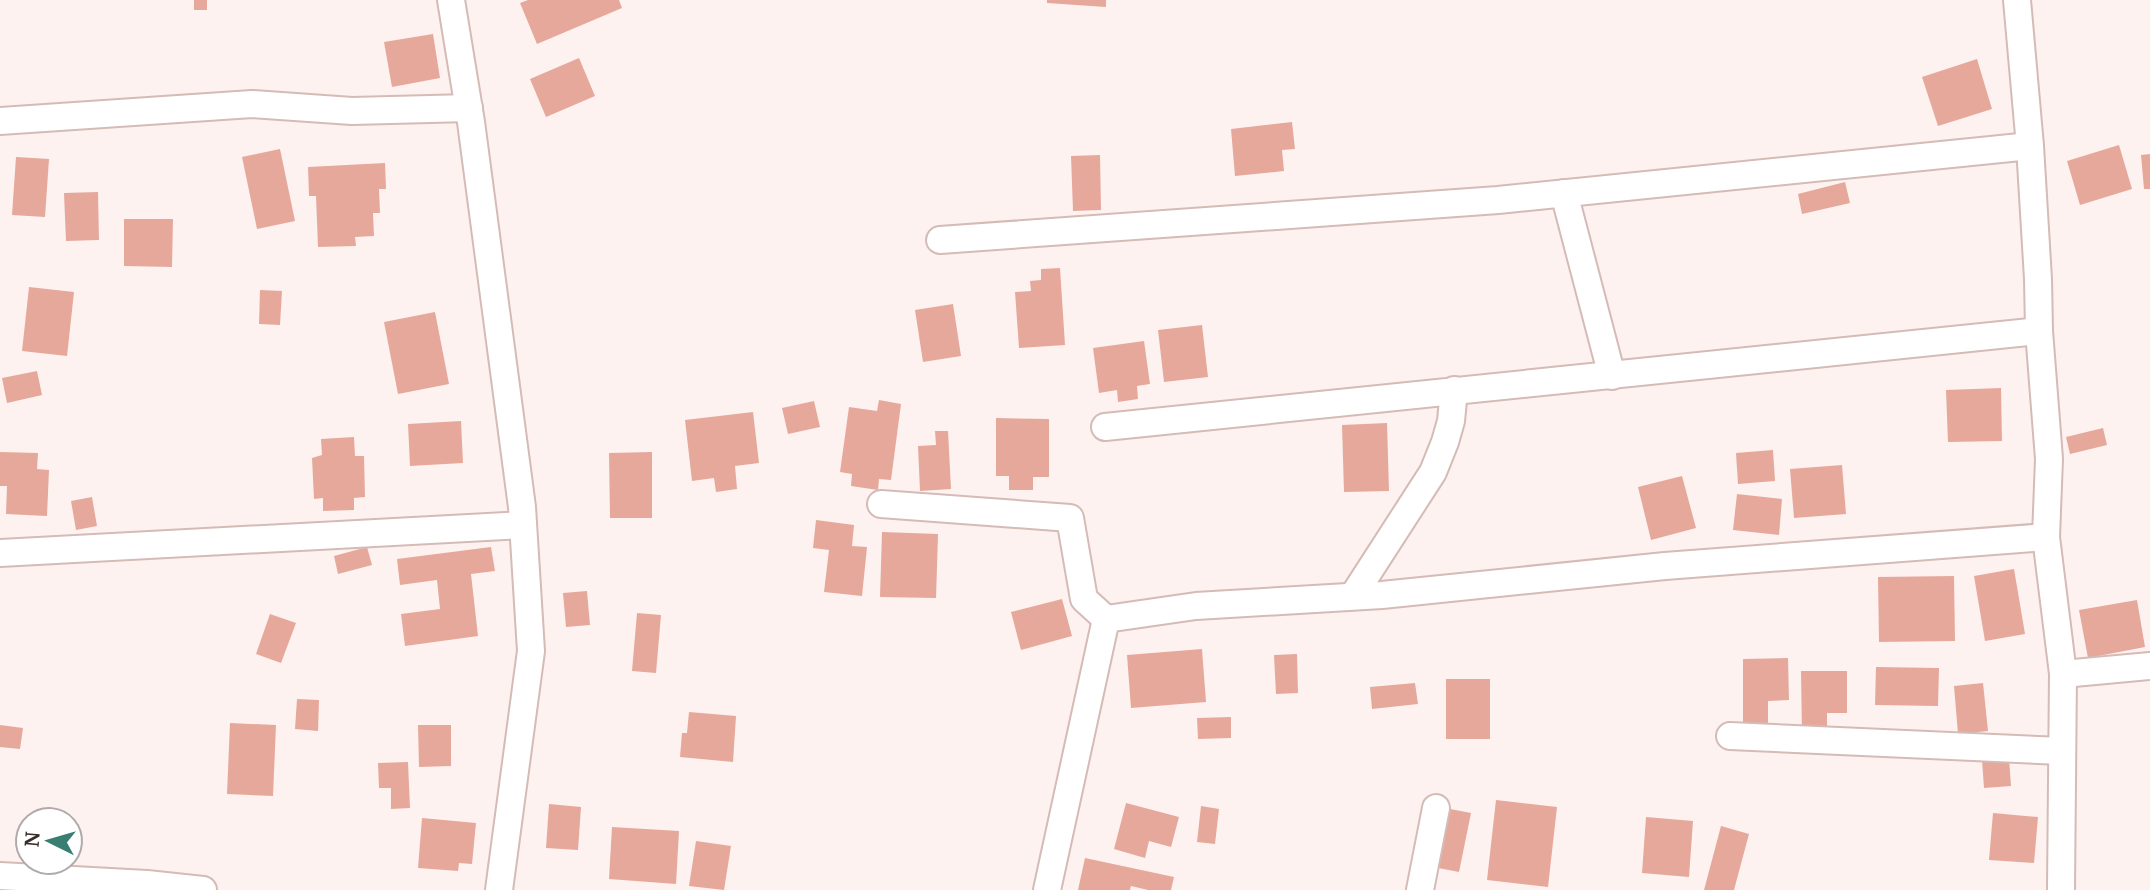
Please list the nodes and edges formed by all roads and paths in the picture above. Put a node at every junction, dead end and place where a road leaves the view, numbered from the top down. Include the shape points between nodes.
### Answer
1 (451, 0) edge
2 (2017, 0) edge
3 (469, 108) junction
4 (0, 121) edge
5 (2030, 146) junction
6 (1564, 192) junction
7 (940, 240) dead end
8 (2039, 331) junction
9 (1612, 376) junction
10 (1454, 390) junction
11 (1105, 427) dead end
12 (881, 504) dead end
13 (523, 525) junction
14 (2046, 537) junction
15 (0, 554) edge
16 (1353, 596) junction
17 (1106, 619) junction
18 (2150, 666) edge
19 (2063, 674) junction
20 (1730, 736) dead end
21 (2062, 751) junction
22 (1436, 808) dead end
23 (0, 876) edge
24 (203, 890) edge
25 (499, 890) edge
26 (1047, 890) edge
27 (1420, 890) edge
28 (2061, 890) edge

1 - 3 street
2 - 5 street
3 - 4 street via 352,111 252,104
3 - 13 street
5 - 6 street
5 - 8 street
6 - 7 street
6 - 9 street
8 - 9 street
8 - 14 street via 2049,459
9 - 10 street
10 - 11 street
10 - 16 street via 1448,431 1433,472
12 - 17 street via 1070,517 1084,599
13 - 15 street
13 - 25 street via 531,651
14 - 16 street
14 - 19 street
16 - 17 street via 1196,606
17 - 26 street
18 - 19 street
19 - 21 street
20 - 21 street
21 - 28 street
22 - 27 street
23 - 24 street

